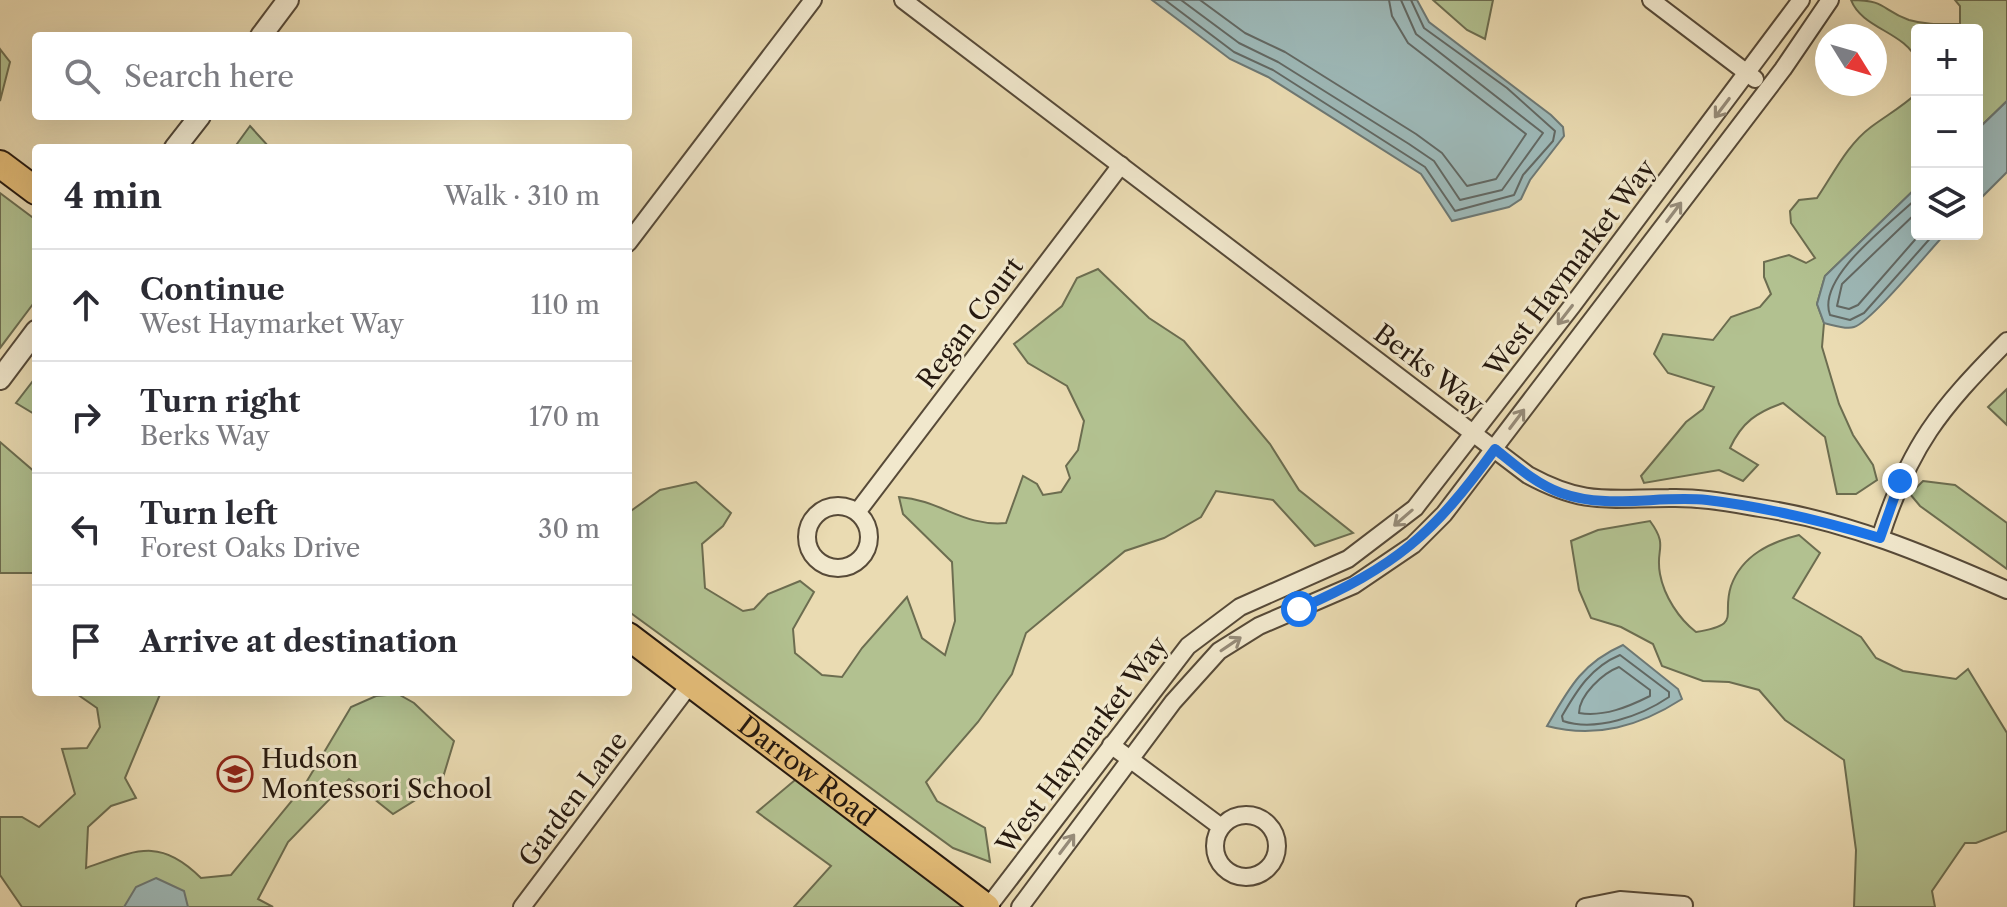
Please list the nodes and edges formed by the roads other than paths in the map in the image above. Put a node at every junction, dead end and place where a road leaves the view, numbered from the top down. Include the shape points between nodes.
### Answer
1 (288, 0) edge
2 (813, 0) edge
3 (903, 0) edge
4 (1651, 0) edge
5 (1801, 0) edge
6 (1830, 0) edge
7 (264, 32) edge
8 (1747, 74) junction
9 (1768, 89) junction
10 (197, 120) edge
11 (178, 144) edge
12 (0, 164) edge
13 (1121, 165) junction
14 (32, 188) edge
15 (632, 238) edge
16 (32, 336) edge
17 (2007, 341) edge
18 (0, 379) edge
19 (1473, 433) junction
20 (1495, 449) junction
21 (858, 511) dead end
22 (1880, 538) junction
23 (2007, 590) edge
24 (632, 639) edge
25 (691, 683) junction
26 (1111, 745) junction
27 (1130, 759) junction
28 (1221, 827) dead end
29 (1684, 905) dead end
30 (522, 907) edge
31 (987, 907) edge
32 (1020, 907) edge
33 (1585, 907) edge

1 - 7 street
2 - 15 street
3 - 13 street, Berks Way
4 - 8 street
5 - 8 street, West Haymarket Way
6 - 9 street, West Haymarket Way
8 - 9 street
8 -> 19 street, West Haymarket Way
20 -> 9 street, West Haymarket Way
10 - 11 street
12 - 14 main road
13 - 19 street, Berks Way
13 - 21 street, Regan Court
16 - 18 street
17 - 22 street via 1934,420 1900,481
19 - 20 street, Berks Way
19 -> 26 street, West Haymarket Way via 1415,508 1370,545 1256,599 1203,631
20 - 22 street, Berks Way via 1561,493 1597,500 1670,497 1764,508
27 -> 20 street, West Haymarket Way via 1219,651 1259,626 1354,585 1397,557 1444,514
22 - 23 street, Berks Way
24 - 25 main road, Darrow Road
25 - 30 street, Garden Lane
25 - 31 main road, Darrow Road
26 - 27 street
26 - 31 street, West Haymarket Way
27 - 28 street
32 -> 27 street, West Haymarket Way
29 - 33 street via 1620,900

